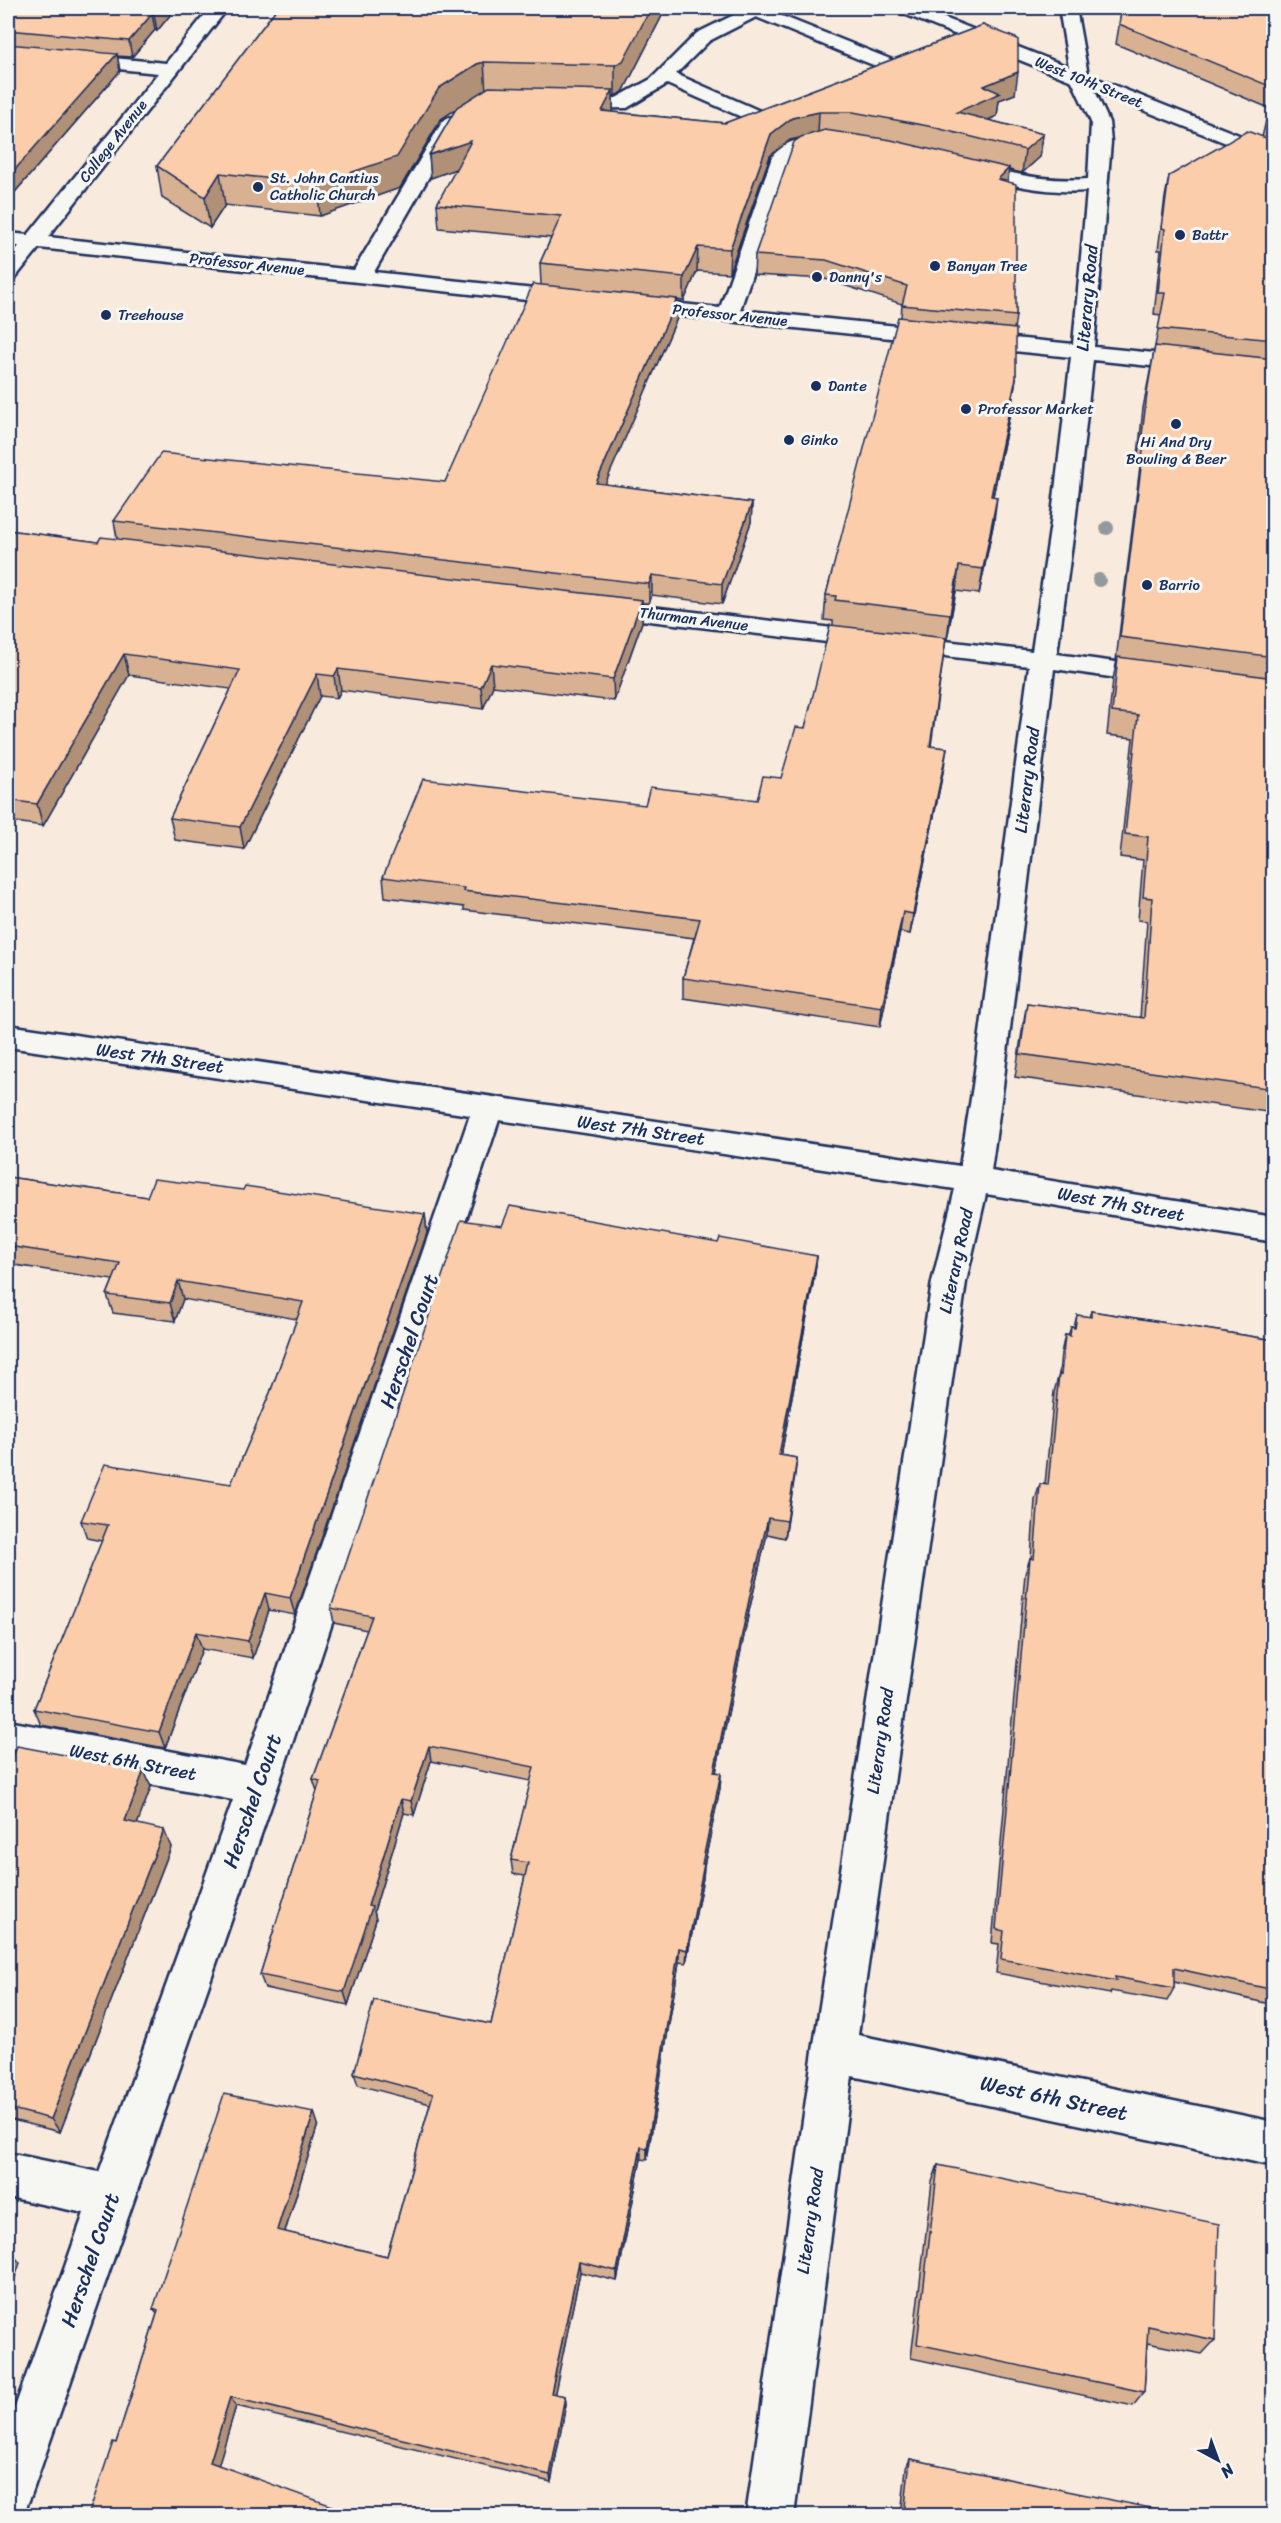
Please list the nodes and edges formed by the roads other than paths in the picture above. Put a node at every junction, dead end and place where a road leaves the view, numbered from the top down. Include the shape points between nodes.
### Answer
1 (219, 8) edge
2 (904, 8) edge
3 (1068, 8) edge
4 (761, 9) edge
5 (8, 53) edge
6 (170, 69) junction
7 (664, 76) junction
8 (1080, 79) junction
9 (843, 90) edge
10 (553, 102) edge
11 (812, 103) edge
12 (468, 113) edge
13 (852, 142) edge
14 (1274, 156) edge
15 (949, 164) edge
16 (1098, 184) junction
17 (8, 239) edge
18 (34, 242) junction
19 (8, 274) edge
20 (361, 276) junction
21 (728, 315) junction
22 (1083, 352) junction
23 (1274, 372) edge
24 (574, 605) edge
25 (1045, 660) junction
26 (1182, 679) edge
27 (8, 1036) edge
28 (488, 1107) junction
29 (973, 1182) junction
30 (1274, 1230) edge
31 (8, 1739) edge
32 (258, 1786) junction
33 (834, 2051) junction
34 (1274, 2144) edge
35 (8, 2175) edge
36 (112, 2197) junction
37 (8, 2493) edge
38 (770, 2516) edge

1 - 6 street, College Avenue
2 - 8 street, West 10th Street
3 - 8 street, Literary Road
4 - 7 street via 703,37
4 - 9 street via 894,67
5 - 6 street
6 - 18 street, College Avenue
7 - 10 street via 620,104
7 - 11 street via 769,122
8 - 14 street, West 10th Street
8 - 16 street, Literary Road via 1100,122
12 - 20 street via 450,124
13 - 21 street via 824,140 792,148 782,157
15 - 16 street via 1060,187
16 - 22 street, Literary Road
17 - 18 street, Professor Avenue
18 - 19 street, College Avenue
18 - 20 street, Professor Avenue
20 - 21 street, Professor Avenue
21 - 22 street, Professor Avenue
22 - 23 street, Professor Avenue
22 - 25 street, Literary Road
24 - 25 street, Thurman Avenue
25 - 26 street, Thurman Avenue
25 - 29 street, Literary Road
27 - 28 street, West 7th Street
28 - 29 street, West 7th Street via 890,1166
28 - 32 street, Herschel Court
29 - 30 street, West 7th Street
29 - 33 street, Literary Road via 949,1282
31 - 32 street, West 6th Street
32 - 36 street, Herschel Court
33 - 34 street, West 6th Street
33 - 38 street, Literary Road
35 - 36 street
36 - 37 street, Herschel Court

